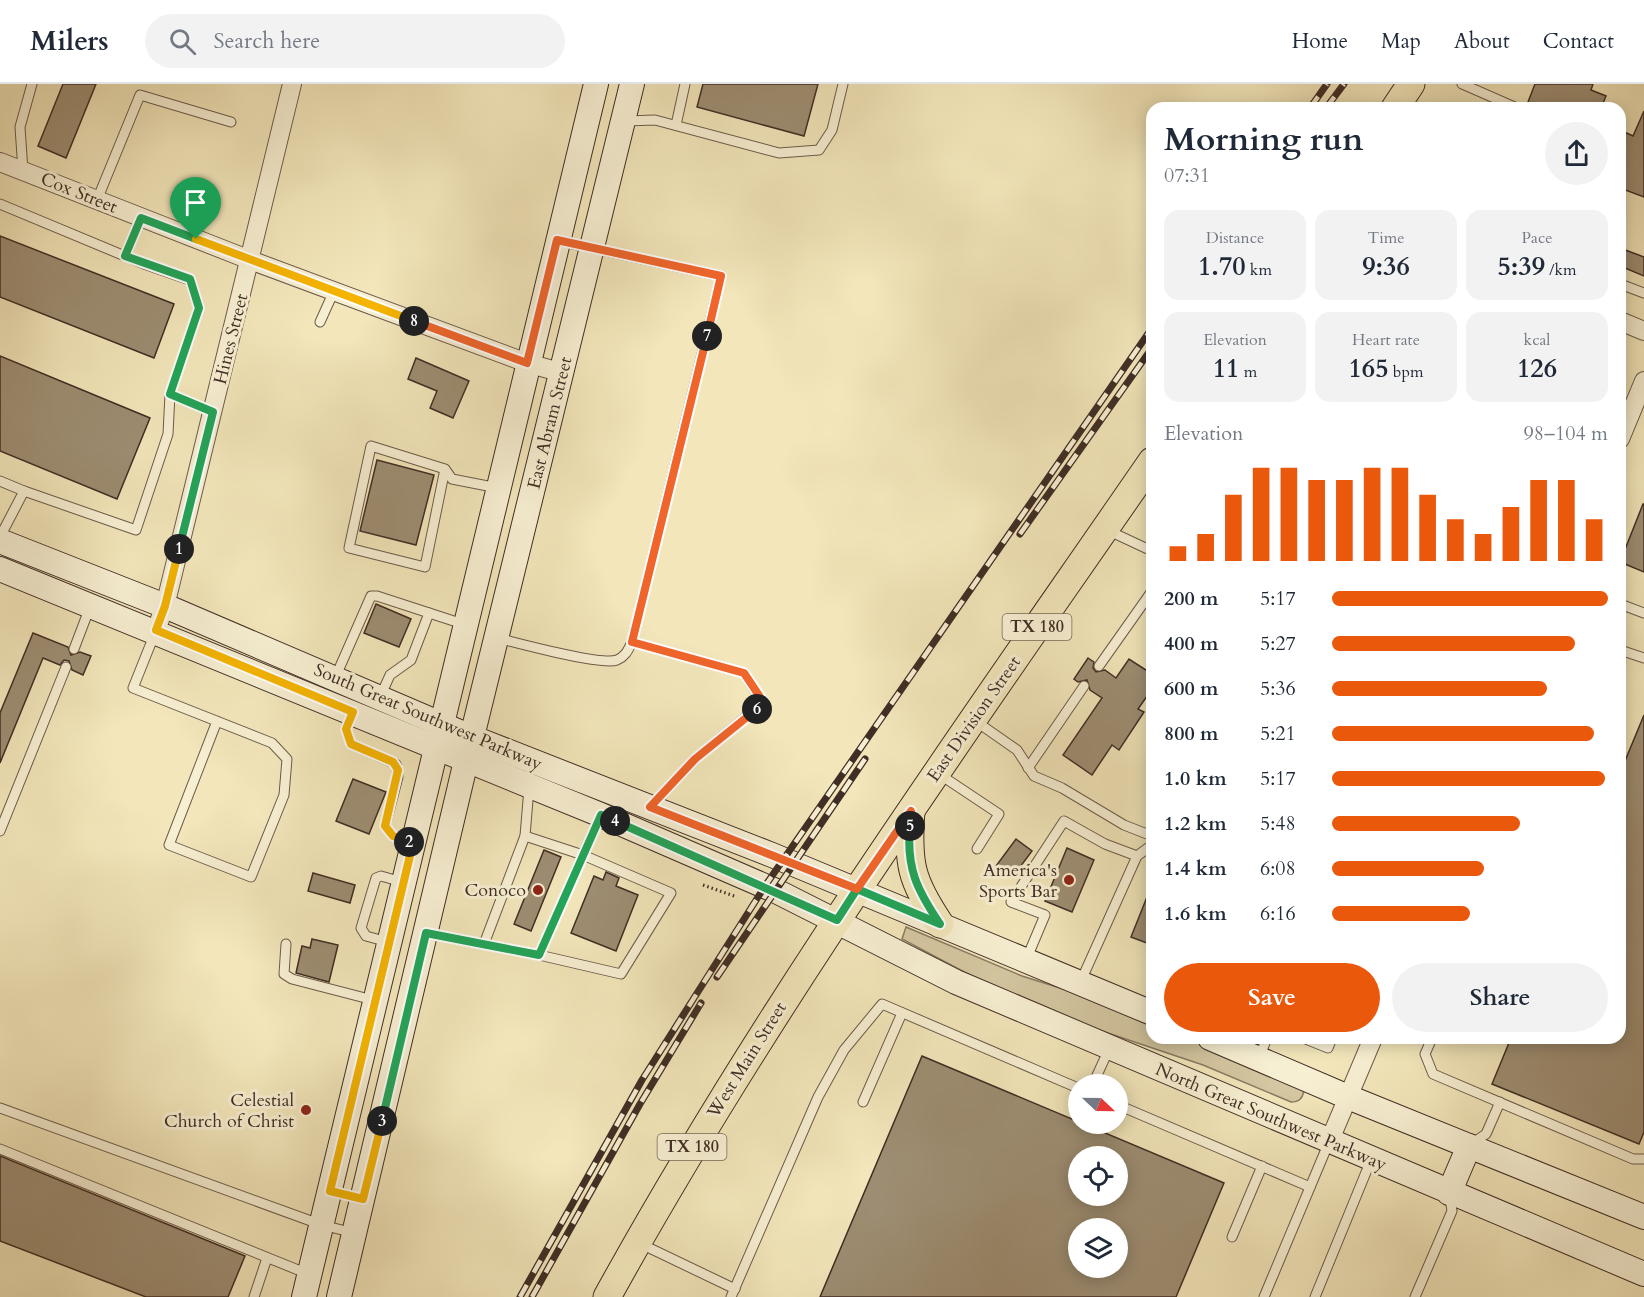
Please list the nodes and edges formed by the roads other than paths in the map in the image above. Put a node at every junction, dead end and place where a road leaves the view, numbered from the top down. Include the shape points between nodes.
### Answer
1 (32, 84) edge
2 (292, 84) edge
3 (596, 84) edge
4 (632, 84) edge
5 (685, 84) edge
6 (843, 84) edge
7 (1411, 84) edge
8 (1462, 84) edge
9 (1399, 102) edge
10 (1503, 102) edge
11 (623, 121) junction
12 (231, 122) dead end
13 (675, 125) junction
14 (0, 162) edge
15 (23, 171) junction
16 (97, 200) junction
17 (0, 204) edge
18 (141, 218) junction
19 (557, 240) junction
20 (593, 247) junction
21 (125, 256) junction
22 (250, 260) junction
23 (1626, 286) edge
24 (334, 291) junction
25 (1644, 292) edge
26 (320, 322) dead end
27 (1626, 324) edge
28 (1644, 331) edge
29 (527, 363) junction
30 (563, 373) junction
31 (1644, 381) edge
32 (170, 394) junction
33 (213, 412) junction
34 (1626, 424) edge
35 (445, 469) junction
36 (1146, 469) edge
37 (0, 481) edge
38 (498, 488) junction
39 (24, 491) junction
40 (1105, 530) junction
41 (0, 539) edge
42 (1146, 548) edge
43 (0, 569) edge
44 (1146, 599) edge
45 (90, 605) junction
46 (165, 606) junction
47 (1626, 606) edge
48 (429, 613) junction
49 (1644, 613) edge
50 (465, 625) junction
51 (156, 630) junction
52 (496, 638) junction
53 (632, 642) junction
54 (74, 649) dead end
55 (1626, 652) edge
56 (1644, 658) edge
57 (1099, 666) dead end
58 (66, 667) dead end
59 (335, 678) junction
60 (1084, 686) dead end
61 (380, 697) junction
62 (353, 712) junction
63 (973, 720) junction
64 (217, 721) junction
65 (442, 724) junction
66 (471, 737) junction
67 (436, 748) junction
68 (465, 761) junction
69 (1028, 768) junction
70 (937, 773) junction
71 (530, 786) junction
72 (650, 807) junction
73 (911, 811) junction
74 (601, 815) junction
75 (0, 831) edge
76 (1146, 834) edge
77 (525, 837) junction
78 (413, 843) junction
79 (977, 849) dead end
80 (1146, 849) edge
81 (583, 855) junction
82 (1137, 856) junction
83 (857, 889) junction
84 (837, 920) junction
85 (940, 924) junction
86 (426, 933) junction
87 (286, 944) dead end
88 (484, 944) junction
89 (388, 949) junction
90 (539, 955) junction
91 (1026, 960) junction
92 (419, 966) junction
93 (1080, 983) junction
94 (376, 1000) junction
95 (1146, 1010) edge
96 (902, 1013) junction
97 (1242, 1044) edge
98 (1318, 1044) edge
99 (1330, 1044) edge
100 (1370, 1044) edge
101 (1429, 1044) edge
102 (1110, 1046) junction
103 (1263, 1048) edge
104 (1097, 1074) edge
105 (1068, 1084) edge
106 (1348, 1097) junction
107 (863, 1102) dead end
108 (1500, 1102) junction
109 (0, 1108) edge
110 (1128, 1109) edge
111 (1329, 1142) junction
112 (1469, 1146) junction
113 (0, 1149) edge
114 (1644, 1159) edge
115 (1371, 1160) junction
116 (1262, 1166) junction
117 (1310, 1187) junction
118 (330, 1191) junction
119 (1449, 1193) junction
120 (363, 1199) junction
121 (1644, 1216) edge
122 (322, 1225) junction
123 (355, 1233) junction
124 (1232, 1237) dead end
125 (637, 1242) junction
126 (267, 1258) junction
127 (1644, 1274) edge
128 (307, 1286) edge
129 (733, 1293) edge
130 (254, 1297) edge
131 (339, 1297) edge
132 (607, 1297) edge
133 (1264, 1297) edge
134 (1315, 1297) edge
135 (1415, 1297) edge

1 - 15 lane via 20,127
2 - 22 street, Hines Street
3 - 19 main road, East Abram Street
4 - 11 main road, East Abram Street
5 - 13 lane
6 - 13 lane via 832,130 819,150 779,153
7 - 9 main road
8 - 10 lane
11 - 13 lane via 654,120
11 - 20 main road, East Abram Street
12 - 16 lane via 140,95
14 - 15 street, Cox Street
15 - 16 street, Cox Street
16 - 18 street, Cox Street
17 - 21 lane
18 - 21 lane
18 - 22 street, Cox Street
19 - 20 lane
19 - 29 main road, East Abram Street
20 - 30 main road, East Abram Street
20 - 53 lane via 721,276
21 - 32 lane via 190,279 199,308
22 - 24 street, Cox Street
22 - 33 street, Hines Street
23 - 25 lane
24 - 26 lane
24 - 29 street, Cox Street
27 - 28 street
29 - 30 street, Cox Street
29 - 38 main road, East Abram Street
30 - 52 main road, East Abram Street
31 - 34 street
32 - 33 lane
32 - 39 lane via 168,434 136,530
33 - 46 street, Hines Street
35 - 35 lane via 371,446 349,548 425,567
35 - 38 lane via 452,478
36 - 40 main road, East Division Street / TX 180
37 - 39 lane
38 - 50 main road, East Abram Street
39 - 41 lane
40 - 42 lane
40 - 63 main road, East Division Street / TX 180
41 - 46 main road, South Great Southwest Parkway
43 - 45 main road, South Great Southwest Parkway
44 - 57 lane
45 - 51 main road, South Great Southwest Parkway
45 - 54 lane
46 - 51 street, Hines Street
46 - 59 main road, South Great Southwest Parkway
47 - 49 lane
48 - 50 lane
48 - 59 lane via 371,596
48 - 61 lane via 411,660 390,675
50 - 65 main road, East Abram Street
51 - 62 main road, South Great Southwest Parkway
51 - 64 lane via 133,688
52 - 53 lane via 615,661 625,655
52 - 66 main road, East Abram Street
53 - 72 lane via 744,673 764,703 695,759
55 - 56 lane
58 - 75 lane
59 - 61 main road, South Great Southwest Parkway
60 - 69 lane
61 - 65 main road, South Great Southwest Parkway
62 - 67 main road, South Great Southwest Parkway
62 - 78 lane via 346,729 351,744 393,762 398,770 385,826 393,836
63 - 69 lane via 1017,750
63 - 70 main road, East Division Street / TX 180
64 - 64 lane via 272,742 287,759 284,795 251,877 169,845
65 - 66 main road, South Great Southwest Parkway
65 - 67 main road, East Abram Street
66 - 68 main road, East Abram Street
66 - 72 main road, South Great Southwest Parkway
67 - 68 main road, South Great Southwest Parkway
67 - 78 main road, East Abram Street
68 - 71 main road, South Great Southwest Parkway
68 - 86 main road, East Abram Street
69 - 76 lane via 1034,776
70 - 73 main road, East Division Street / TX 180
70 - 79 lane via 999,814
71 - 74 main road, South Great Southwest Parkway
71 - 77 lane
72 - 83 main road, South Great Southwest Parkway
73 - 83 main road, East Division Street / TX 180
73 - 85 main road via 911,871 920,894
74 - 81 lane
74 - 84 main road, South Great Southwest Parkway
77 - 81 lane
77 - 88 lane
78 - 89 main road, East Abram Street
80 - 82 lane
81 - 90 lane
81 - 90 lane via 671,893 621,974
82 - 91 lane via 1105,844 1064,821 1011,902 1045,915
82 - 93 lane
83 - 84 main road, West Main Street / TX 180
83 - 85 main road
84 - 102 main road, North Great Southwest Parkway via 956,982
84 - 125 main road, West Main Street / TX 180 via 761,1036
85 - 91 main road
86 - 88 lane
86 - 92 main road, East Abram Street
87 - 94 lane via 284,974 292,979
88 - 90 lane
89 - 92 main road
89 - 94 main road, East Abram Street
91 - 93 main road
92 - 120 main road, East Abram Street
93 - 95 main road
94 - 118 main road, East Abram Street
96 - 105 lane
96 - 107 lane
96 - 129 lane via 882,1004 844,1050 818,1097
97 - 103 main road
98 - 99 lane via 1328,1048
100 - 106 street
101 - 108 lane via 1425,1054 1433,1074
102 - 104 lane
102 - 111 main road, North Great Southwest Parkway
103 - 106 main road
106 - 111 street
106 - 112 main road
108 - 112 lane via 1486,1134
108 - 114 lane via 1633,1159
109 - 122 lane
110 - 116 lane
111 - 115 main road, North Great Southwest Parkway
111 - 117 lane
112 - 119 main road
112 - 121 main road
113 - 126 lane
115 - 119 main road, North Great Southwest Parkway
115 - 134 lane
116 - 117 lane
116 - 124 lane
117 - 133 lane
118 - 120 main road
118 - 122 main road, East Abram Street
119 - 127 main road, North Great Southwest Parkway
119 - 135 lane via 1452,1211
120 - 123 main road, East Abram Street
122 - 123 lane
122 - 128 main road, East Abram Street
123 - 131 main road, East Abram Street
125 - 129 lane
125 - 132 main road, West Main Street / TX 180
126 - 128 lane
126 - 130 lane

